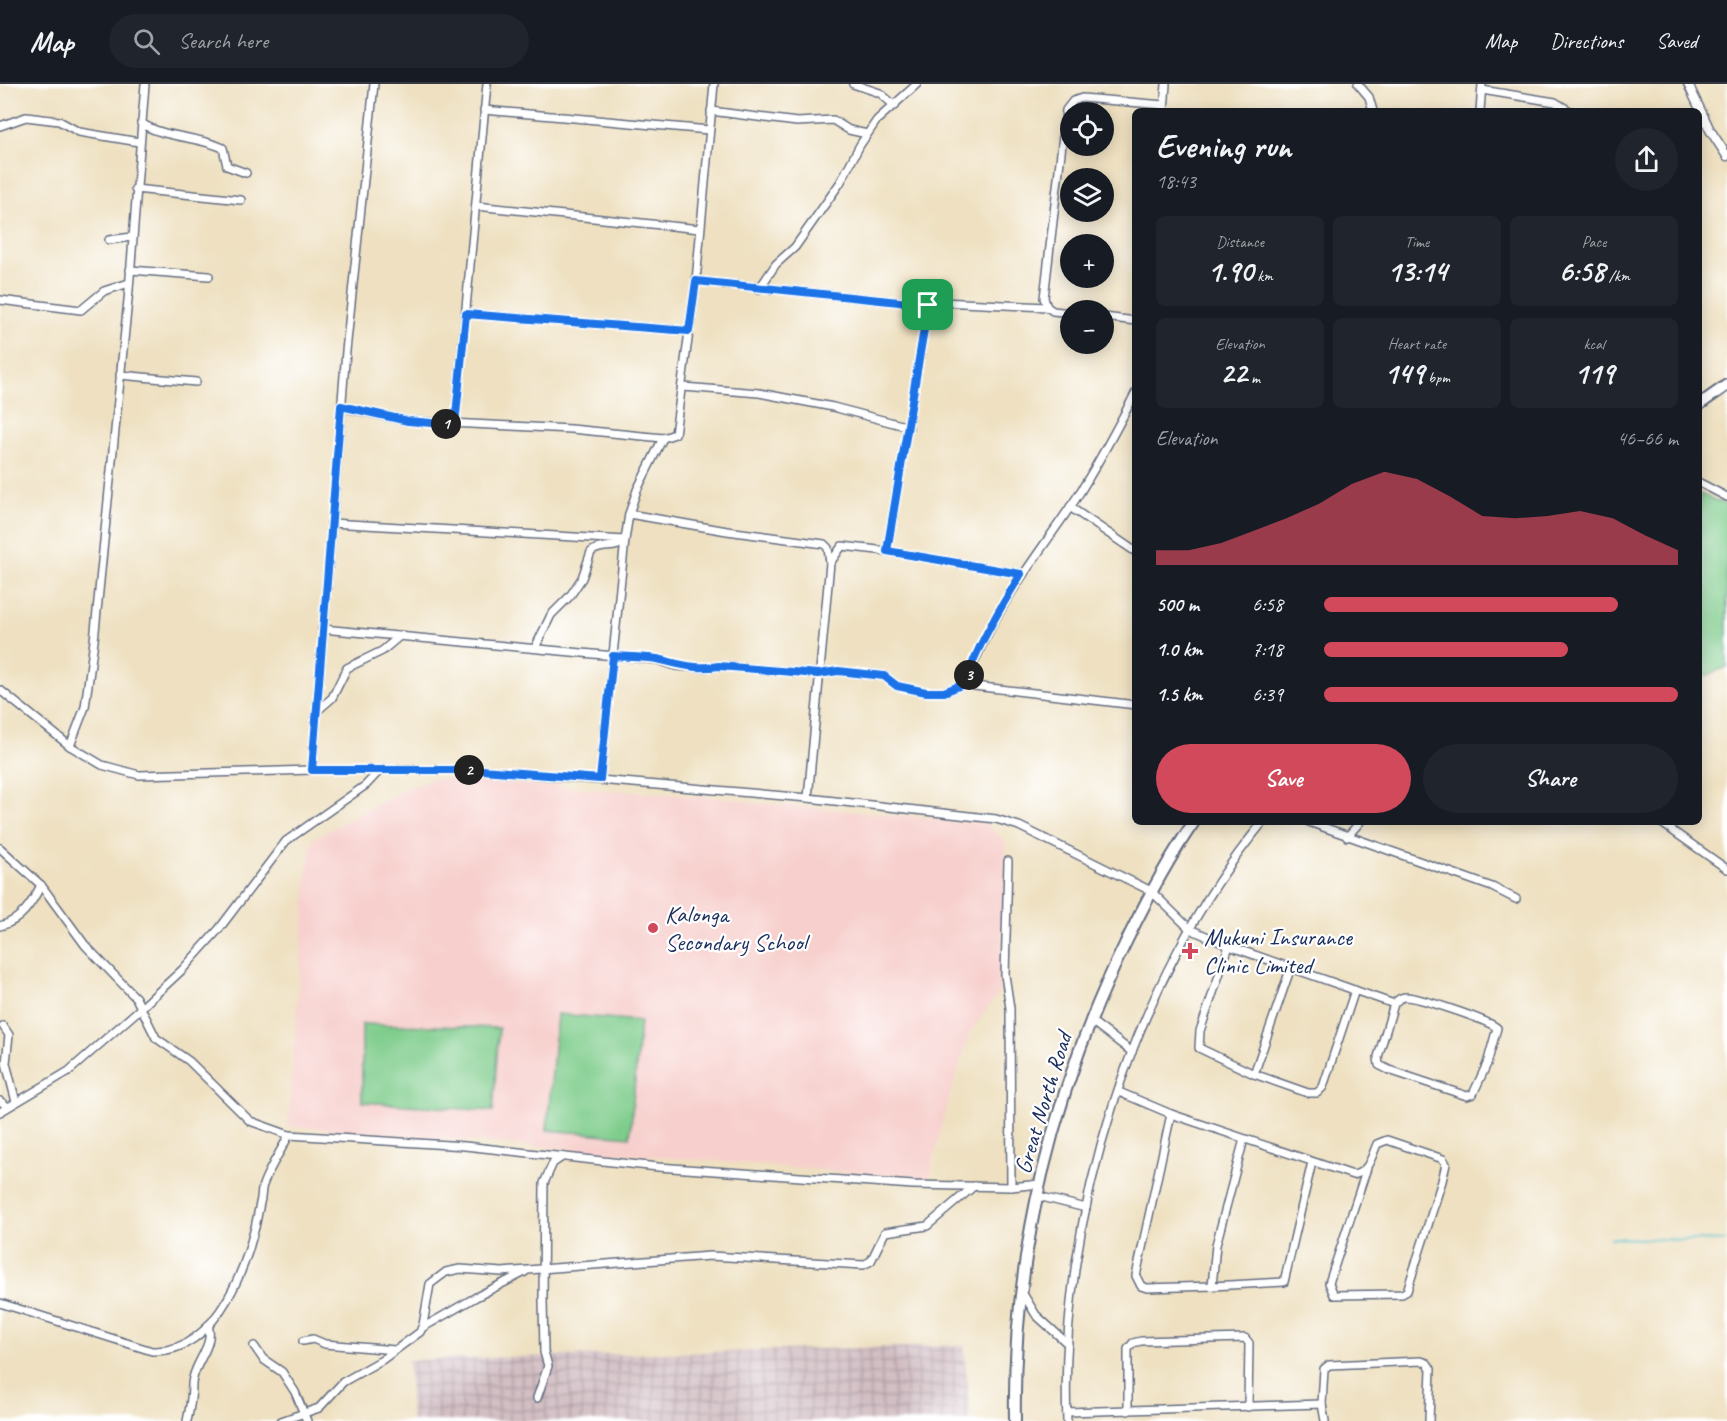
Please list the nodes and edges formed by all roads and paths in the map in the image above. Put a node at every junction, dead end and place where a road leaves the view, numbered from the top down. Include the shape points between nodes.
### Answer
1 (145, 84) edge
2 (374, 84) edge
3 (487, 84) edge
4 (714, 84) edge
5 (853, 84) edge
6 (917, 84) edge
7 (1166, 84) edge
8 (1358, 84) edge
9 (1688, 84) edge
10 (1482, 87) edge
11 (895, 105) junction
12 (1164, 108) edge
13 (1372, 108) edge
14 (1480, 108) edge
15 (1565, 108) edge
16 (1699, 108) edge
17 (484, 110) junction
18 (711, 111) junction
19 (1702, 113) edge
20 (141, 123) junction
21 (0, 126) edge
22 (709, 130) junction
23 (867, 134) junction
24 (139, 142) junction
25 (1727, 156) edge
26 (246, 173) dead end
27 (135, 189) junction
28 (241, 200) dead end
29 (476, 206) junction
30 (700, 228) junction
31 (132, 237) junction
32 (109, 240) dead end
33 (130, 270) junction
34 (209, 276) dead end
35 (696, 281) junction
36 (129, 283) junction
37 (759, 289) junction
38 (2, 301) edge
39 (928, 305) junction
40 (1047, 307) junction
41 (1060, 312) edge
42 (466, 314) junction
43 (1114, 318) edge
44 (1132, 320) edge
45 (689, 331) junction
46 (120, 375) junction
47 (196, 382) dead end
48 (1727, 385) edge
49 (683, 387) junction
50 (1132, 400) edge
51 (1702, 403) edge
52 (341, 406) junction
53 (455, 425) junction
54 (909, 427) junction
55 (663, 438) junction
56 (1702, 484) edge
57 (1727, 497) edge
58 (1070, 507) junction
59 (629, 514) junction
60 (331, 523) junction
61 (625, 540) junction
62 (826, 544) junction
63 (842, 546) junction
64 (1132, 549) edge
65 (887, 551) junction
66 (830, 563) junction
67 (1021, 574) junction
68 (322, 629) junction
69 (401, 635) junction
70 (535, 648) junction
71 (613, 656) junction
72 (818, 674) junction
73 (969, 682) junction
74 (0, 690) edge
75 (1132, 705) edge
76 (317, 711) junction
77 (70, 746) junction
78 (312, 770) junction
79 (380, 770) junction
80 (600, 779) junction
81 (808, 798) junction
82 (1192, 825) edge
83 (1261, 825) edge
84 (1317, 825) edge
85 (1357, 825) edge
86 (1664, 825) edge
87 (1347, 837) junction
88 (0, 848) edge
89 (1008, 861) dead end
90 (1727, 869) edge
91 (41, 885) junction
92 (1151, 891) junction
93 (1516, 899) dead end
94 (0, 926) edge
95 (1190, 929) junction
96 (1229, 946) junction
97 (1292, 967) junction
98 (1355, 990) junction
99 (1394, 1004) junction
100 (141, 1008) junction
101 (1090, 1020) junction
102 (3, 1026) dead end
103 (1132, 1052) junction
104 (1254, 1074) junction
105 (1119, 1092) junction
106 (0, 1101) edge
107 (16, 1102) junction
108 (7, 1106) junction
109 (0, 1112) edge
110 (1171, 1114) junction
111 (289, 1135) junction
112 (1244, 1139) junction
113 (562, 1157) junction
114 (1312, 1162) junction
115 (1367, 1168) junction
116 (974, 1186) junction
117 (1011, 1187) junction
118 (1039, 1190) junction
119 (1086, 1208) junction
120 (544, 1269) junction
121 (530, 1270) junction
122 (1212, 1286) junction
123 (1021, 1291) junction
124 (0, 1302) edge
125 (208, 1325) junction
126 (422, 1328) junction
127 (303, 1341) dead end
128 (1068, 1344) junction
129 (254, 1346) dead end
130 (395, 1350) junction
131 (537, 1398) dead end
132 (1322, 1404) junction
133 (1248, 1407) junction
134 (1066, 1412) junction
135 (1128, 1412) junction
136 (305, 1418) edge
137 (187, 1421) edge
138 (281, 1421) edge
139 (1015, 1421) edge
140 (1067, 1421) edge
141 (1325, 1421) edge
142 (1429, 1421) edge

1 - 20 street
2 - 52 street
3 - 17 street
4 - 18 street
5 - 11 street via 880,93
6 - 11 street
7 - 12 street
8 - 13 street
9 - 16 street
10 - 14 street
10 - 15 street via 1555,102
11 - 23 street
12 - 40 street via 1082,98 1066,110 1044,298
17 - 22 street
17 - 29 street
18 - 22 street
18 - 23 street via 796,122 833,120 849,130
19 - 25 street
20 - 24 street
20 - 26 street via 151,130 212,142 223,148 227,166
21 - 24 street via 26,117 58,121 79,132
22 - 30 street
23 - 37 street via 840,183 795,247 776,264
24 - 27 street
27 - 28 street
27 - 31 street
29 - 30 street
29 - 42 street
30 - 35 street
31 - 32 street
31 - 33 street
33 - 34 street
33 - 36 street
35 - 37 street
35 - 45 street
36 - 38 street via 104,291 78,310
36 - 46 street
37 - 39 street
39 - 40 street via 941,302
39 - 54 street
40 - 41 street
42 - 45 street
42 - 53 street
43 - 44 street
45 - 49 street
46 - 47 street
46 - 77 street via 89,688
48 - 51 highway
49 - 54 street via 759,393
49 - 55 street via 675,434
50 - 58 street
52 - 53 street via 408,421
52 - 60 street
53 - 55 street
54 - 65 street
55 - 59 street
56 - 57 street
58 - 64 street
58 - 67 street
59 - 61 street
59 - 62 street
60 - 61 street
60 - 68 street
61 - 70 street via 591,552 582,578 551,615
61 - 71 street
62 - 63 street
62 - 66 street
63 - 65 street
63 - 66 street
65 - 67 street
66 - 72 street
67 - 73 street via 974,660
68 - 69 street
68 - 76 street
69 - 70 street
69 - 76 street via 381,651 347,668 332,698
70 - 71 street
71 - 72 street via 689,667
71 - 80 street
72 - 73 street via 838,671 884,676 897,686 934,692 956,689
72 - 81 street
73 - 75 street via 974,686
74 - 77 street
76 - 78 street
77 - 78 street via 102,765 139,775
78 - 79 street
79 - 80 street via 482,770
79 - 100 street via 366,785 286,841 219,929
80 - 81 street
81 - 92 street via 1008,822
82 - 92 highway, Great North Road
83 - 95 street via 1229,863
84 - 87 street
85 - 87 street
86 - 90 street
87 - 93 street
88 - 91 street
89 - 117 street via 1005,975 1010,1008
91 - 94 street via 32,904 17,918
91 - 100 street via 85,945 129,989
92 - 95 street
92 - 101 highway, Great North Road
95 - 96 street
95 - 103 street via 1172,957
96 - 97 street
96 - 104 street via 1197,1044 1202,1052
97 - 98 street
97 - 104 street
98 - 99 street
98 - 104 street via 1323,1087 1317,1093
99 - 99 street via 1379,1065 1467,1096 1473,1094 1497,1028 1408,997
100 - 107 street via 69,1071
100 - 111 street via 156,1038 189,1061 239,1112 256,1124
101 - 103 street
101 - 118 highway, Great North Road via 1066,1085
102 - 107 street via 9,1035 6,1063
103 - 105 street
105 - 110 street
105 - 119 street
106 - 108 street
107 - 108 street
108 - 109 street
110 - 112 street
110 - 122 street via 1136,1276 1141,1286 1147,1288
111 - 113 street via 465,1146
111 - 125 street via 262,1186 261,1203 240,1276
112 - 114 street
112 - 122 street via 1216,1245
113 - 116 street via 902,1184
113 - 120 street via 553,1163 544,1183
114 - 115 street via 1353,1175
114 - 122 street via 1284,1282
115 - 115 street via 1377,1144 1388,1140 1443,1159 1446,1164 1407,1291 1394,1295 1334,1295 1329,1283
116 - 117 street
116 - 120 street via 927,1226 885,1232 867,1265 710,1256
117 - 118 street
118 - 119 street
118 - 123 highway, Great North Road
119 - 128 street via 1077,1246
120 - 121 street
120 - 131 street via 544,1352 549,1366
121 - 126 street
121 - 126 street via 446,1272 430,1284
123 - 128 street via 1036,1315
123 - 139 highway, Great North Road
124 - 125 street via 152,1351 182,1347
125 - 137 street via 210,1340 192,1384 194,1395
126 - 130 street
127 - 130 street
128 - 134 street
129 - 136 street via 263,1359 282,1372
130 - 136 street via 343,1382 324,1405
132 - 133 street
132 - 141 street
132 - 142 street via 1324,1369 1329,1365 1421,1361 1431,1369
133 - 135 street
133 - 135 street via 1249,1343 1245,1338 1141,1341 1128,1349
134 - 135 street
134 - 140 street
136 - 138 street

